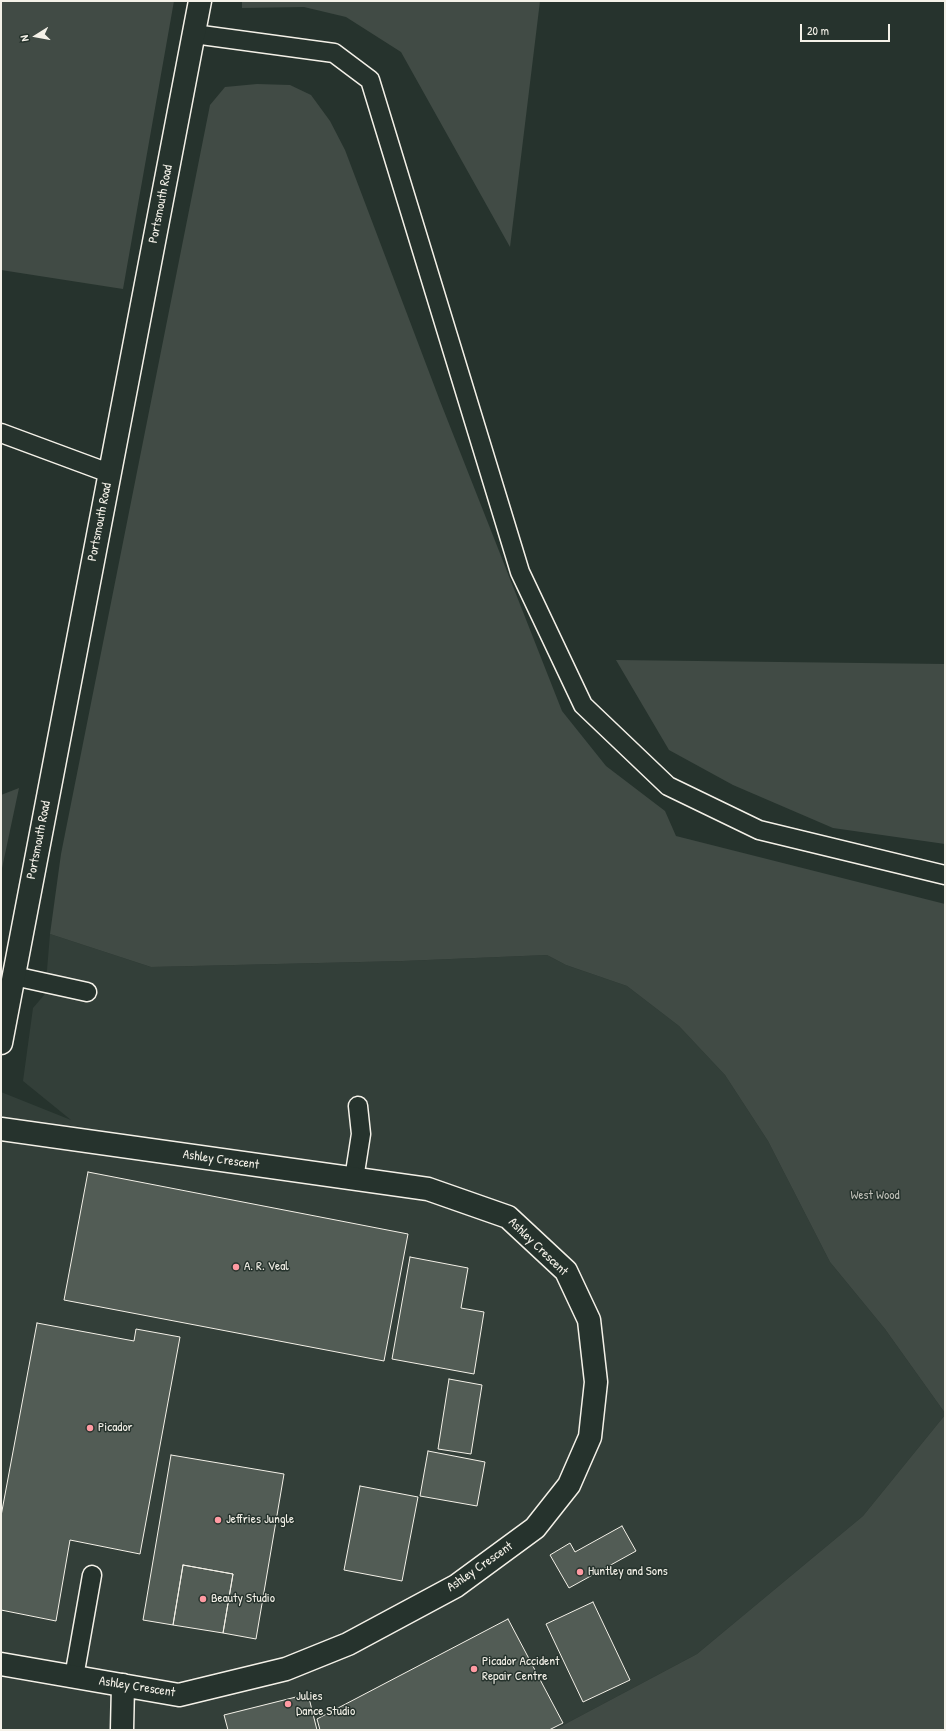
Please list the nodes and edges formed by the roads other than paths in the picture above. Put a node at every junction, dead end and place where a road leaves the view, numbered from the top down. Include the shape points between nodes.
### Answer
1 (200, 1) edge
2 (194, 34) junction
3 (1, 433) edge
4 (109, 472) junction
5 (945, 876) edge
6 (14, 976) junction
7 (87, 992) dead end
8 (1, 1043) edge
9 (358, 1106) dead end
10 (1, 1129) edge
11 (354, 1179) junction
12 (92, 1575) dead end
13 (1, 1664) edge
14 (74, 1677) junction
15 (123, 1686) junction
16 (122, 1730) edge

1 - 2 street, Portsmouth Road
2 - 4 street, Portsmouth Road
2 - 5 lane via 334,53 370,80 520,572 583,705 668,786 758,830
3 - 4 lane
4 - 6 street, Portsmouth Road
6 - 7 lane
6 - 8 street, Portsmouth Road
9 - 11 lane via 361,1134
10 - 11 street, Ashley Crescent
11 - 15 street, Ashley Crescent via 428,1189 508,1217 566,1271 589,1320 596,1382 590,1438 569,1485 536,1528 456,1586 348,1644 286,1669 179,1695
12 - 14 lane
13 - 14 street, Ashley Crescent
14 - 15 street, Ashley Crescent
15 - 16 street

